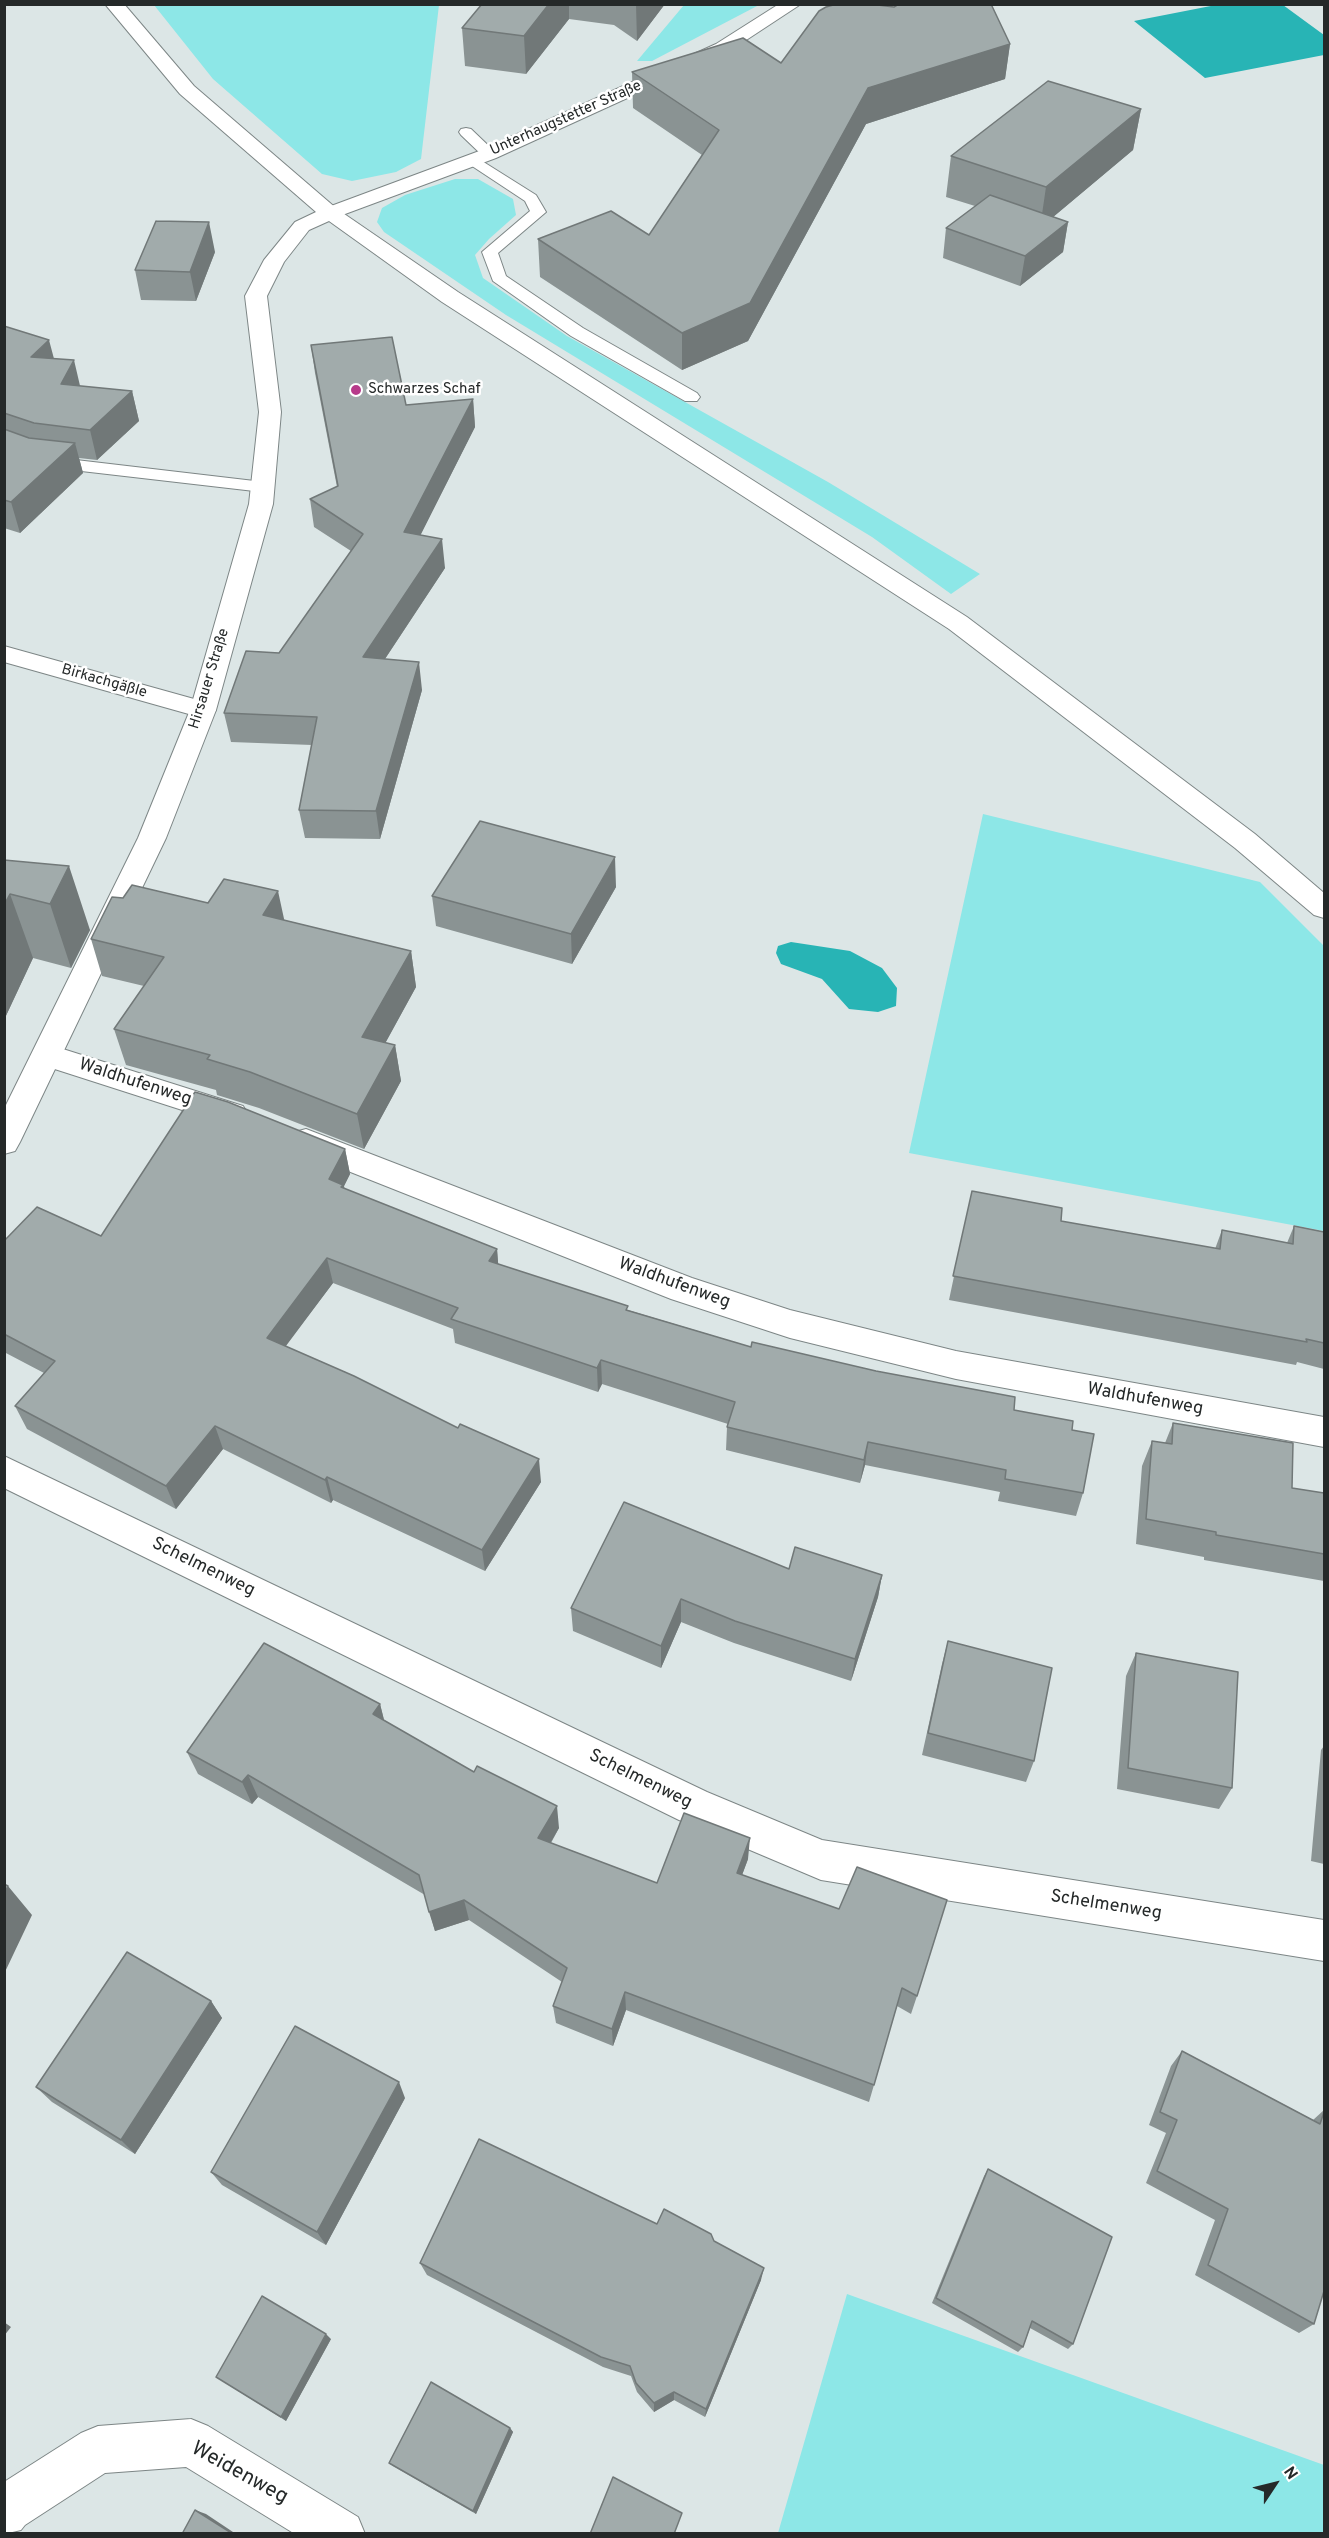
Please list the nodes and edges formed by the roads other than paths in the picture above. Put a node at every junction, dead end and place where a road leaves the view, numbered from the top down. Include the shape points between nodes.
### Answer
1 (114, 4) edge
2 (792, 4) edge
3 (466, 132) dead end
4 (481, 157) junction
5 (330, 213) junction
6 (691, 397) dead end
7 (4, 446) edge
8 (263, 487) junction
9 (4, 654) edge
10 (203, 710) junction
11 (1324, 908) edge
12 (47, 1055) junction
13 (4, 1142) edge
14 (1324, 1432) edge
15 (4, 1471) edge
16 (1324, 1941) edge
17 (4, 2513) edge
18 (341, 2534) edge

1 - 5 street via 187,90
2 - 4 street, Unterhaugstetter Straße via 722,48
3 - 4 lane
4 - 5 street, Unterhaugstetter Straße
4 - 6 lane via 531,198 538,212 490,252 499,278 577,332
5 - 8 street, Hirsauer Straße via 302,226 274,260 256,296 270,412
5 - 11 street via 450,297 958,623 1245,841
7 - 8 lane via 38,461
8 - 10 street, Hirsauer Straße
9 - 10 street, Birkachgäßle
10 - 12 street, Hirsauer Straße via 152,838
12 - 13 street, Hirsauer Straße
12 - 14 street, Waldhufenweg via 269,1127 683,1289 790,1324 956,1365
15 - 16 street, Schelmenweg via 693,1806 821,1860
17 - 18 street, Weidenweg via 99,2450 191,2442

